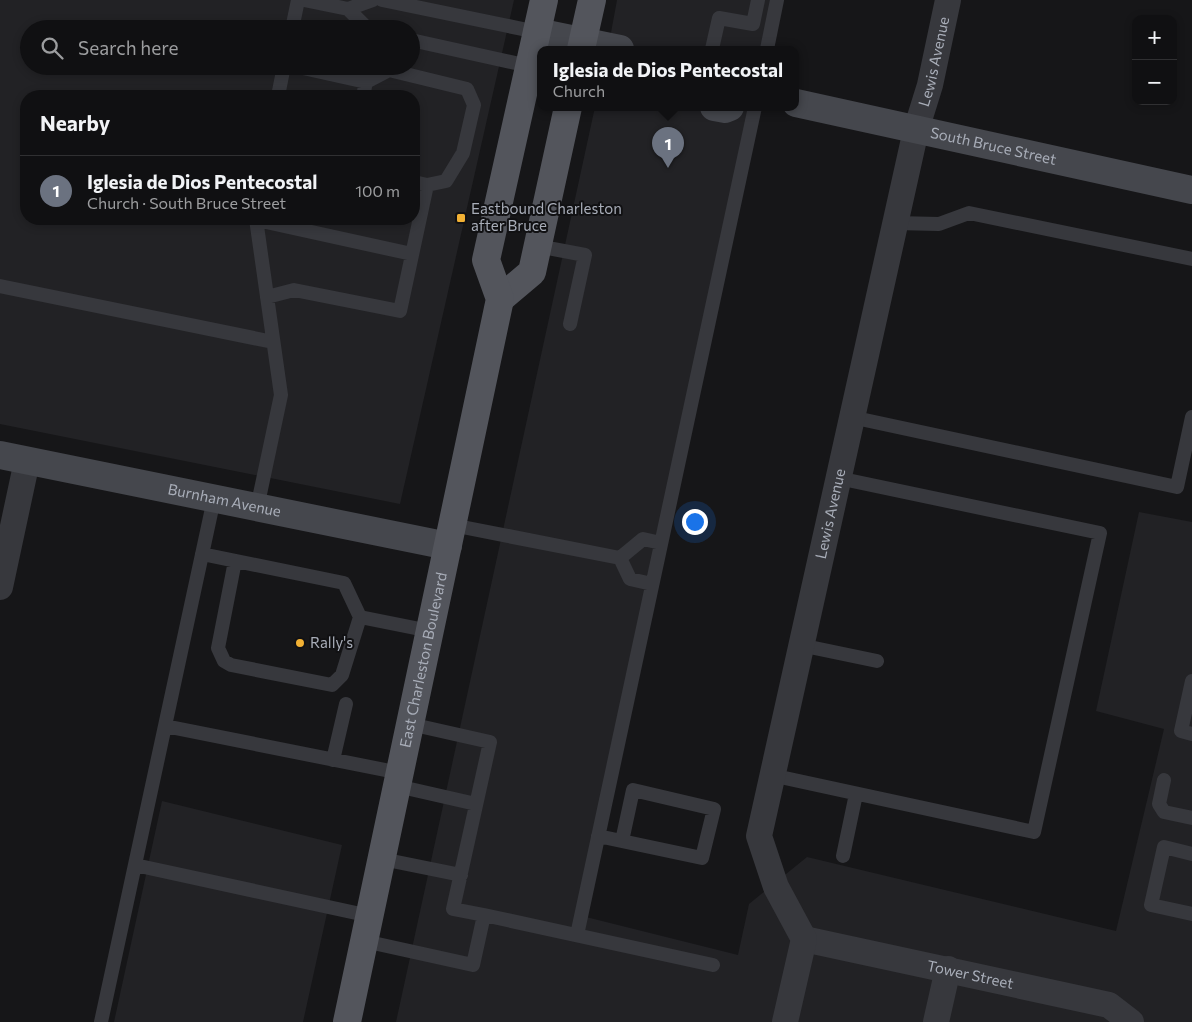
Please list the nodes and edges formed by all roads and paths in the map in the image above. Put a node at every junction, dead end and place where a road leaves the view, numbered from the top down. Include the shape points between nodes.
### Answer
1 (298, 0) edge
2 (304, 0) edge
3 (373, 0) edge
4 (382, 0) edge
5 (544, 0) edge
6 (592, 0) edge
7 (758, 0) edge
8 (777, 0) edge
9 (948, 0) edge
10 (348, 9) junction
11 (294, 20) edge
12 (359, 20) edge
13 (537, 32) junction
14 (420, 42) edge
15 (582, 45) edge
16 (713, 46) edge
17 (768, 46) edge
18 (535, 67) edge
19 (282, 75) edge
20 (334, 75) edge
21 (379, 75) edge
22 (410, 75) edge
23 (366, 82) junction
24 (279, 90) edge
25 (364, 90) edge
26 (799, 104) edge
27 (567, 111) edge
28 (754, 111) edge
29 (916, 130) junction
30 (420, 184) edge
31 (1192, 190) edge
32 (895, 223) junction
33 (257, 225) edge
34 (283, 225) edge
35 (415, 225) edge
36 (537, 246) junction
37 (412, 254) junction
38 (1192, 260) edge
39 (0, 286) edge
40 (267, 297) junction
41 (500, 299) junction
42 (570, 324) dead end
43 (273, 342) junction
44 (851, 417) junction
45 (1192, 417) edge
46 (0, 456) edge
47 (27, 461) junction
48 (838, 478) junction
49 (214, 499) junction
50 (257, 508) junction
51 (450, 536) junction
52 (661, 544) junction
53 (202, 554) junction
54 (620, 558) junction
55 (235, 561) junction
56 (652, 584) junction
57 (0, 587) edge
58 (360, 617) junction
59 (430, 631) junction
60 (800, 645) junction
61 (877, 661) dead end
62 (1192, 681) edge
63 (346, 704) dead end
64 (410, 724) junction
65 (165, 726) junction
66 (1192, 734) edge
67 (333, 760) junction
68 (771, 775) junction
69 (399, 779) junction
70 (1164, 780) dead end
71 (856, 794) junction
72 (476, 804) junction
73 (1192, 818) edge
74 (598, 836) junction
75 (622, 841) junction
76 (1192, 854) edge
77 (843, 856) dead end
78 (382, 859) junction
79 (135, 866) junction
80 (461, 875) junction
81 (1192, 914) edge
82 (484, 915) junction
83 (367, 929) junction
84 (577, 935) junction
85 (804, 939) junction
86 (713, 965) dead end
87 (948, 969) junction
88 (100, 1022) edge
89 (347, 1022) edge
90 (786, 1022) edge
91 (936, 1022) edge
92 (1131, 1022) edge

1 - 11 lane
2 - 10 lane
3 - 10 lane
4 - 13 lane
5 - 13 main road
6 - 15 main road
7 - 16 lane via 753,24 719,18
8 - 17 lane
9 - 29 street, Lewis Avenue via 930,85
10 - 12 lane
13 - 15 street
13 - 18 main road
14 - 18 lane
18 - 41 main road via 486,260
19 - 24 lane
20 - 23 lane
21 - 23 lane
22 - 30 lane via 467,89 474,104 463,153 446,181
23 - 25 lane
26 - 29 street, South Bruce Street
27 - 36 main road
28 - 52 lane
29 - 31 street, South Bruce Street
29 - 32 street, Lewis Avenue
32 - 38 lane via 939,224 969,213
32 - 44 street, Lewis Avenue
33 - 40 lane
34 - 37 lane
35 - 37 lane
36 - 41 main road via 532,272
36 - 42 lane via 585,255
37 - 40 lane via 400,311 294,290
39 - 43 lane
40 - 43 lane
41 - 51 main road, East Charleston Boulevard
43 - 50 lane via 281,396
44 - 45 lane via 1178,487
44 - 48 street, Lewis Avenue
46 - 47 street, Burnham Avenue
47 - 49 street, Burnham Avenue
47 - 57 street
48 - 60 street, Lewis Avenue
48 - 71 lane via 1100,533 1034,832
49 - 50 street, Burnham Avenue
49 - 53 lane
50 - 51 street, Burnham Avenue
51 - 54 lane
51 - 59 main road, East Charleston Boulevard
52 - 54 lane via 644,539
52 - 56 lane
53 - 55 lane
53 - 65 lane
54 - 56 lane via 630,579
55 - 58 lane via 344,583
55 - 58 lane via 218,648 224,661 230,665 332,685 342,674
56 - 74 lane
58 - 59 lane
59 - 64 main road, East Charleston Boulevard
60 - 61 lane
60 - 68 street, Lewis Avenue
62 - 66 lane via 1180,731
63 - 67 lane
64 - 69 main road, East Charleston Boulevard
64 - 72 lane via 490,742
65 - 67 lane
65 - 79 lane
67 - 69 lane
68 - 71 lane
68 - 85 street, Lewis Avenue via 759,836 776,887
69 - 72 lane
69 - 78 main road, East Charleston Boulevard
70 - 73 lane via 1159,804 1164,812
71 - 77 lane
72 - 80 lane
74 - 75 lane
74 - 84 lane
75 - 75 lane via 702,858 714,809 633,790
76 - 81 lane via 1164,847 1151,905
78 - 80 lane
78 - 83 main road, East Charleston Boulevard
79 - 83 lane
79 - 88 lane
80 - 82 lane via 453,909
82 - 83 lane via 473,965
82 - 84 lane
83 - 89 main road, East Charleston Boulevard
84 - 86 lane
85 - 87 street, Tower Street
85 - 90 street
87 - 91 street
87 - 92 street, Tower Street via 1109,1005

